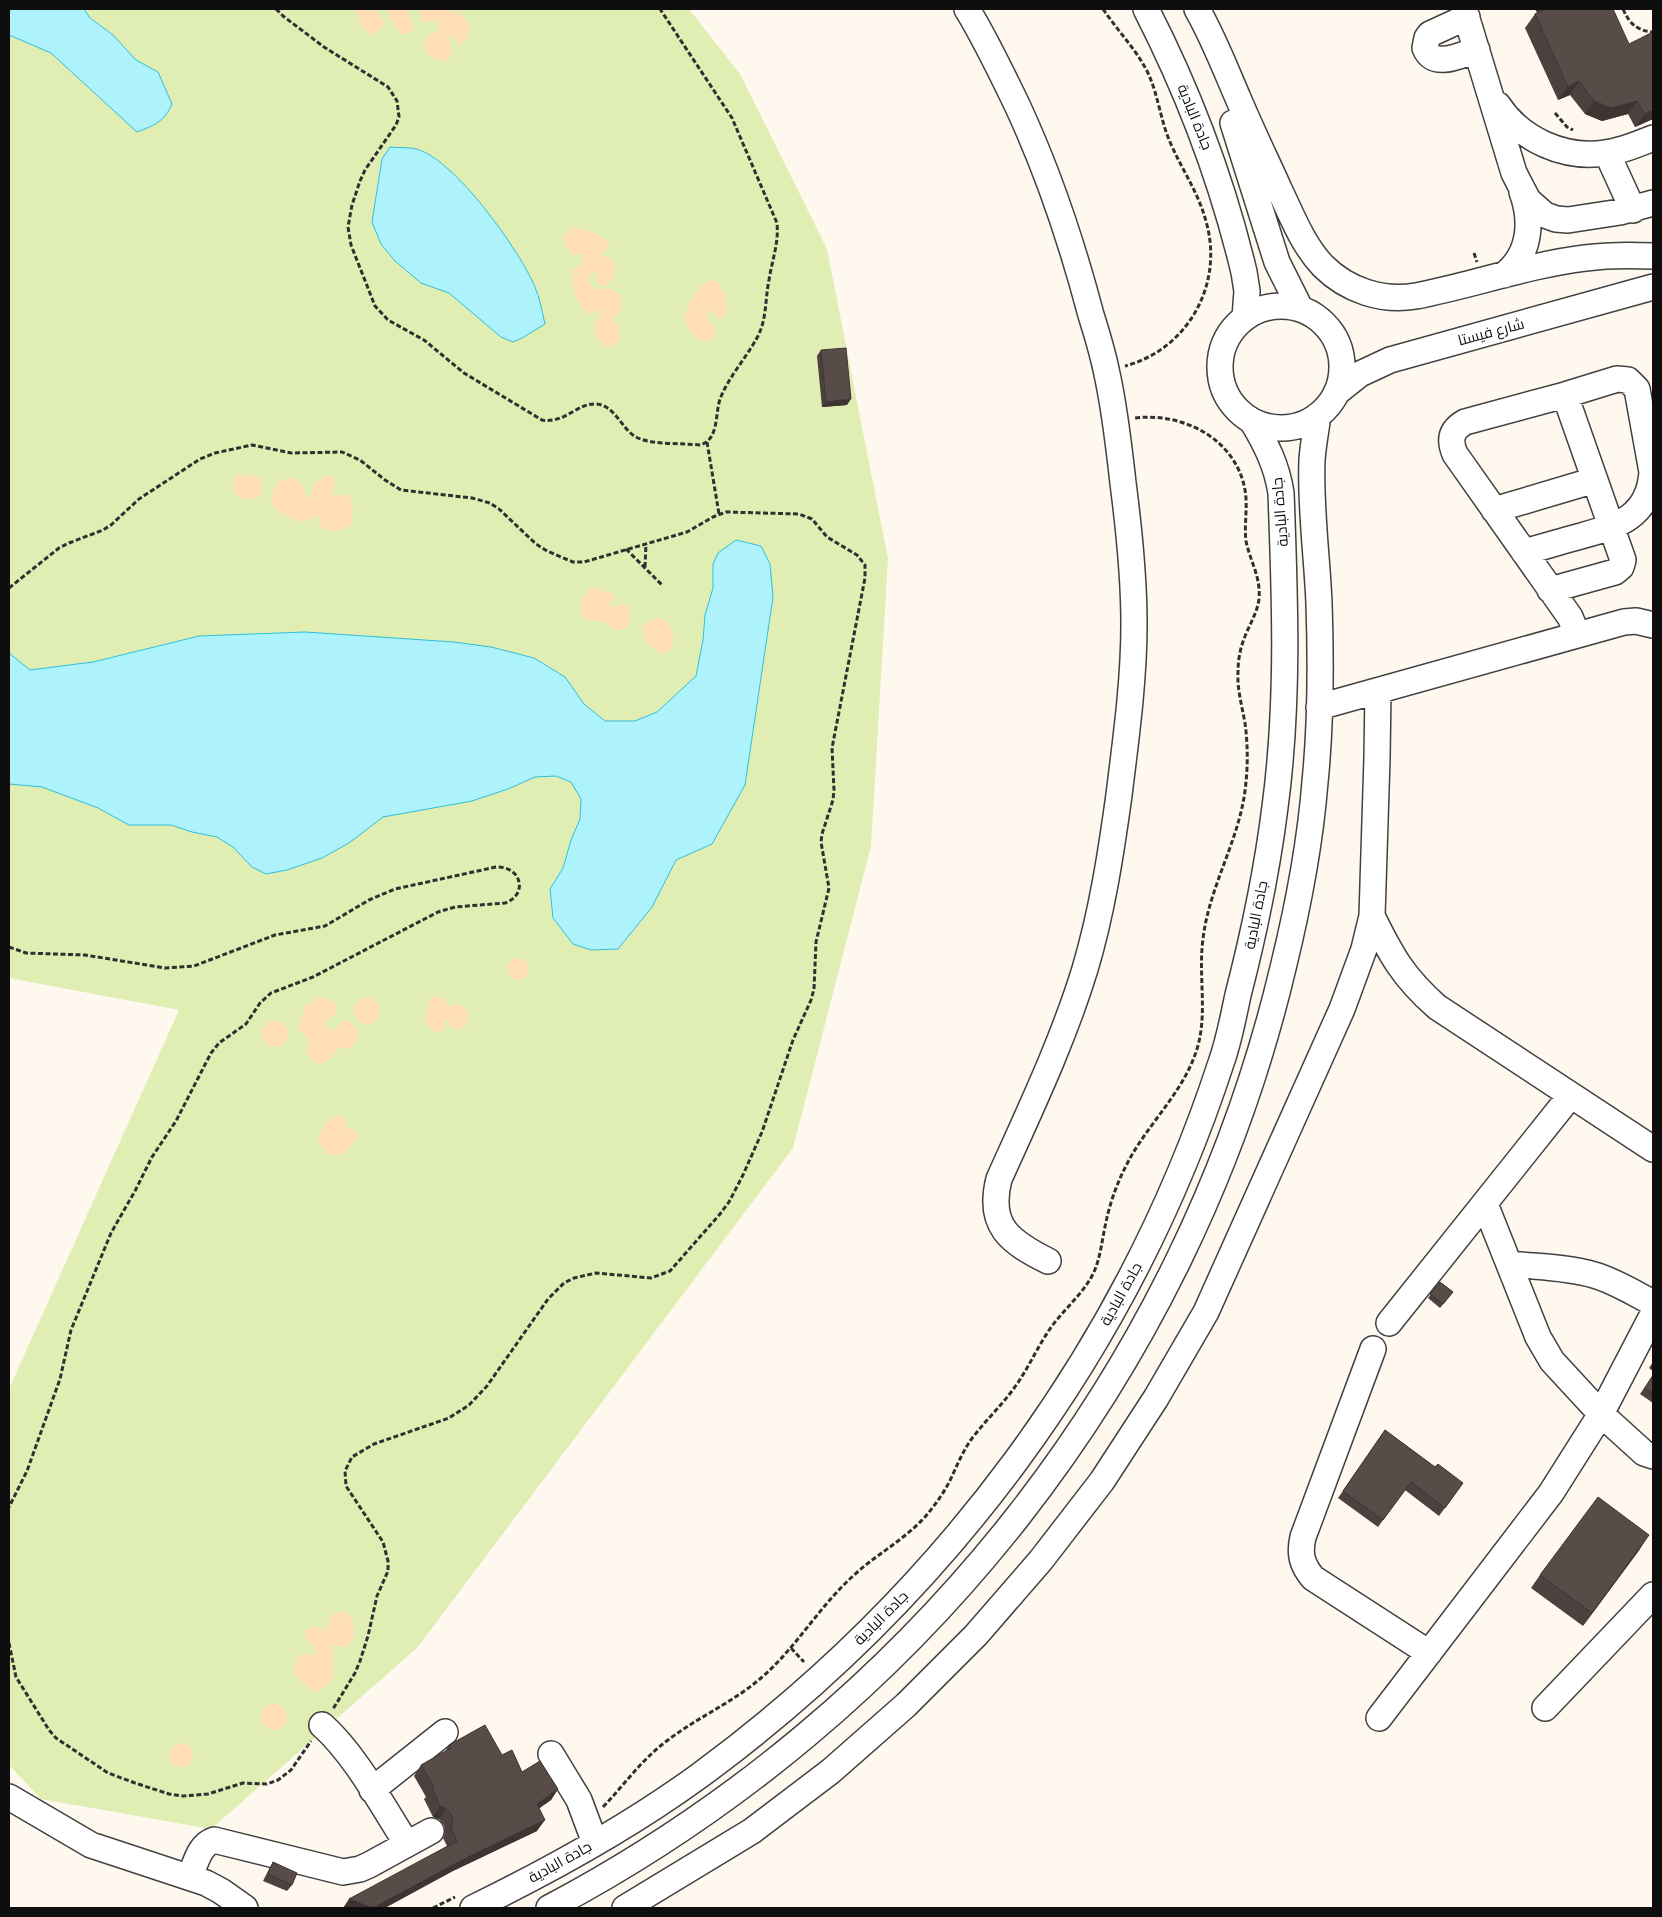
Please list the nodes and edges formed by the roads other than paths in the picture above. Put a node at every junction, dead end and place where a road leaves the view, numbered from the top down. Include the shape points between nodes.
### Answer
1 (967, 9) edge
2 (1146, 9) edge
3 (1185, 9) edge
4 (1197, 9) edge
5 (1466, 13) edge
6 (1477, 50) junction
7 (1492, 97) junction
8 (1653, 138) edge
9 (1505, 139) junction
10 (1607, 153) junction
11 (1522, 190) junction
12 (1635, 208) edge
13 (1653, 256) edge
14 (1504, 275) junction
15 (1653, 286) edge
16 (1300, 308) junction
17 (1245, 318) junction
18 (1336, 393) junction
19 (1565, 395) junction
20 (1318, 415) junction
21 (1252, 421) junction
22 (1595, 480) junction
23 (1494, 510) junction
24 (1612, 528) junction
25 (1524, 552) junction
26 (1550, 590) junction
27 (1653, 625) edge
28 (1577, 634) junction
29 (1378, 691) junction
30 (1319, 707) junction
31 (1372, 916) junction
32 (1571, 1095) junction
33 (1653, 1149) edge
34 (1485, 1204) junction
35 (1048, 1261) dead end
36 (1510, 1264) junction
37 (1653, 1303) edge
38 (1653, 1314) edge
39 (1389, 1323) dead end
40 (1373, 1350) dead end
41 (1601, 1414) junction
42 (1653, 1456) edge
43 (1653, 1595) edge
44 (1429, 1653) junction
45 (1545, 1708) dead end
46 (1379, 1718) dead end
47 (322, 1726) road end
48 (445, 1732) dead end
49 (551, 1754) dead end
50 (372, 1790) junction
51 (9, 1797) edge
52 (431, 1831) dead end
53 (594, 1842) junction
54 (407, 1844) junction
55 (190, 1876) junction
56 (245, 1908) edge
57 (473, 1908) edge
58 (550, 1908) edge
59 (625, 1908) edge

1 - 35 street via 1003,74 1031,136 1078,265 1106,371 1127,510 1134,624 1131,683 1115,829 1101,904 1085,969 1052,1059 996,1190 997,1213 1006,1233 1023,1249
2 - 17 street, جادة البادية via 1179,76 1213,162 1244,272 1247,291
3 - 16 street via 1242,150 1277,262
4 - 14 street via 1298,229 1314,255 1332,275 1370,294 1399,298
5 - 6 street
5 - 6 street via 1430,34 1425,48 1431,57 1440,60
6 - 7 street
7 - 9 street
7 - 10 street via 1519,129 1543,144 1571,152
8 - 10 street
9 - 11 street
9 - 12 street via 1526,183 1543,200 1564,208
10 - 12 street
11 - 12 street via 1536,208 1556,219 1580,219
11 - 14 street via 1528,211 1527,239 1519,261
13 - 14 street via 1584,258
15 - 18 street, شارع فيستا via 1390,360 1360,374
16 - 17 street via 1272,306
16 - 18 street via 1322,321 1338,344 1342,371
17 - 21 street via 1226,341 1220,371 1230,400
18 - 20 street
19 - 22 street
19 - 23 street via 1465,422 1454,431 1451,445 1455,454
19 - 24 street via 1617,378 1628,380 1636,389 1652,472 1651,484 1641,506
20 - 21 street via 1286,427
20 - 30 street via 1312,471 1321,664
21 - 53 street, جادة البادية via 1271,455 1281,493 1286,675 1276,806 1254,934 1223,1057 1176,1185 1147,1247 1081,1366 1044,1423 998,1486 916,1582 819,1678 759,1730 696,1778 631,1822
22 - 23 street
22 - 24 street
23 - 25 street
24 - 25 street
24 - 26 street via 1623,557 1619,570
25 - 26 street
26 - 28 street via 1570,617
27 - 28 street via 1624,622
28 - 29 street
29 - 30 street
29 - 31 street
30 - 58 street via 1316,782 1306,858 1290,943 1252,1081 1196,1224 1162,1294 1085,1426 993,1549 888,1662 832,1714 777,1759 650,1850
31 - 32 street via 1401,970 1417,990 1437,1007
31 - 59 street via 1364,949 1342,1009 1206,1312 1102,1481 1042,1560 976,1635 906,1705 831,1771 752,1831
32 - 33 street
32 - 34 street
34 - 36 street
34 - 39 street
36 - 37 street via 1594,1275
36 - 41 street via 1544,1348 1561,1372
38 - 41 street
40 - 44 street via 1303,1537 1301,1559 1313,1578
41 - 42 street via 1644,1453
41 - 44 street via 1551,1493
43 - 45 street
44 - 46 street
47 - 50 street via 341,1744
48 - 50 street
49 - 53 street via 579,1800
50 - 54 street
51 - 55 street via 91,1845
52 - 54 street
53 - 57 street, جادة البادية
54 - 55 street via 360,1869 342,1872 214,1840 202,1850
55 - 56 street via 221,1890

